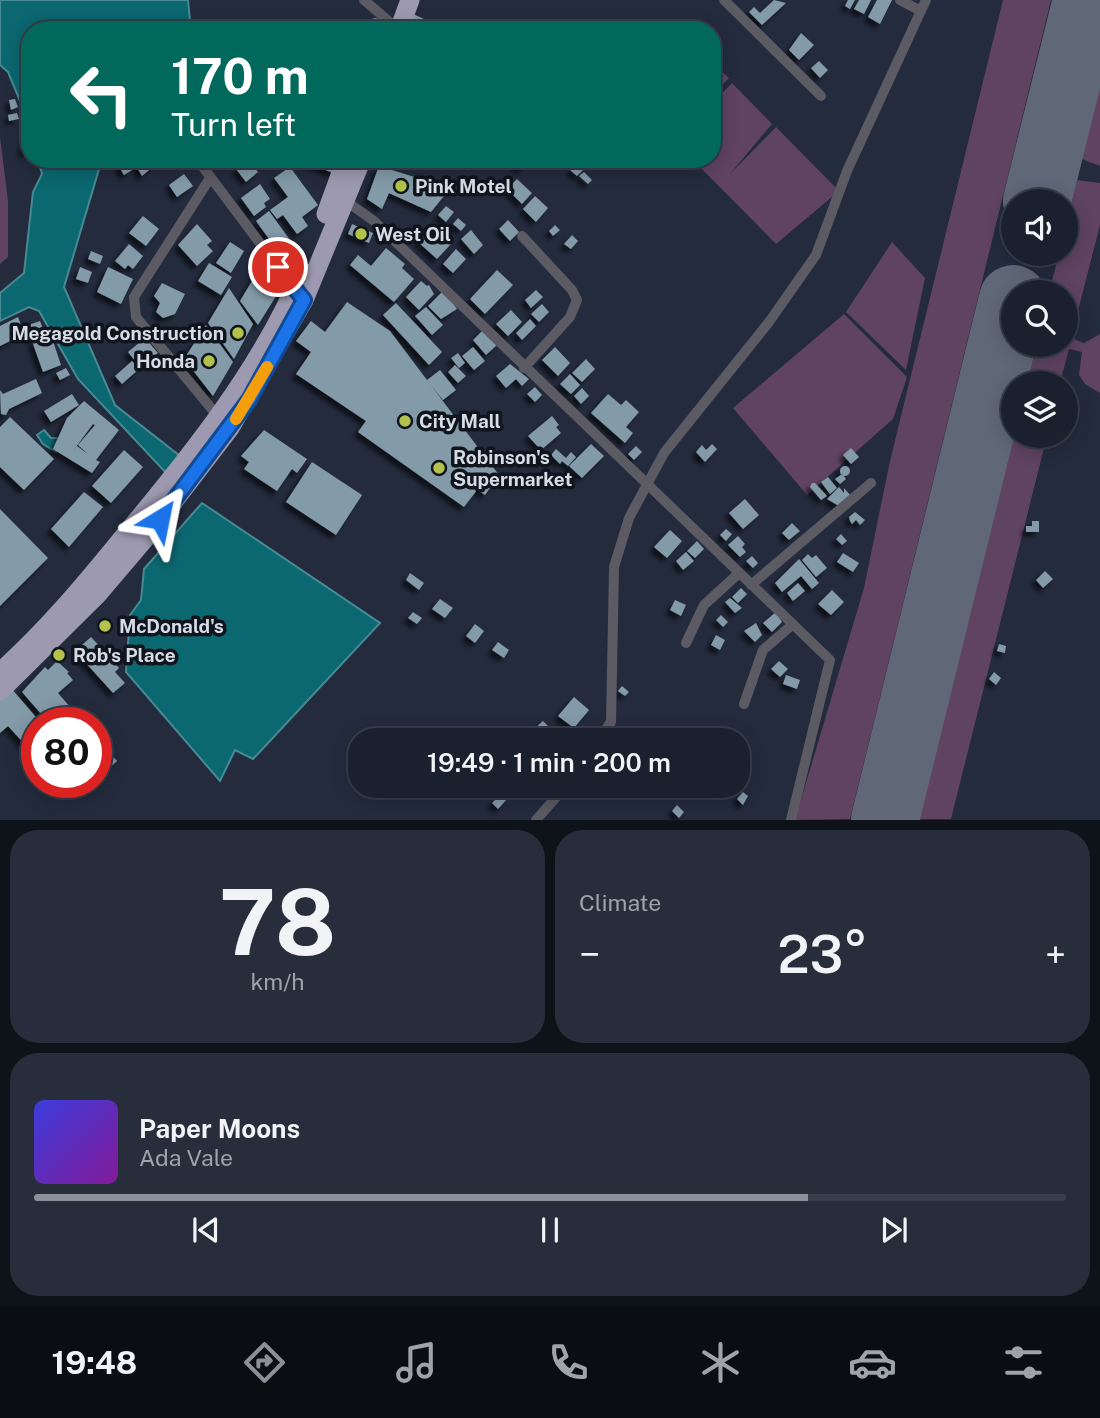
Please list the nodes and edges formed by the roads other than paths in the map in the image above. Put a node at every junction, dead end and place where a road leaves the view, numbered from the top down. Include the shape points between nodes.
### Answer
1 (364, 0) edge
2 (398, 0) edge
3 (410, 0) edge
4 (724, 0) edge
5 (900, 0) edge
6 (926, 0) edge
7 (921, 11) junction
8 (387, 21) edge
9 (396, 21) edge
10 (399, 21) edge
11 (821, 96) dead end
12 (203, 168) edge
13 (344, 168) edge
14 (357, 168) edge
15 (210, 178) junction
16 (339, 197) junction
17 (522, 236) dead end
18 (299, 295) junction
19 (524, 368) junction
20 (224, 423) junction
21 (871, 483) dead end
22 (738, 574) junction
23 (751, 585) junction
24 (793, 624) junction
25 (686, 643) dead end
26 (0, 672) edge
27 (0, 691) edge
28 (744, 704) dead end
29 (607, 728) edge
30 (555, 798) edge
31 (536, 820) edge
32 (791, 820) edge

1 - 8 street
2 - 9 highway
3 - 10 highway
4 - 11 street
5 - 7 street
6 - 7 street
7 - 29 street via 847,172 816,255 769,322 663,453 629,518 614,567 611,722
12 - 15 street
13 - 16 highway
14 - 16 highway
15 - 18 street
15 - 20 street via 134,297 136,317
16 - 18 highway
16 - 19 street via 374,221
17 - 19 street via 577,300 570,317
18 - 20 highway
19 - 22 street
20 - 26 highway via 27,648
20 - 27 highway via 148,535
21 - 23 street
22 - 23 street
22 - 25 street via 704,605
23 - 24 street
24 - 28 street via 763,650
24 - 32 street via 830,660
30 - 31 street

